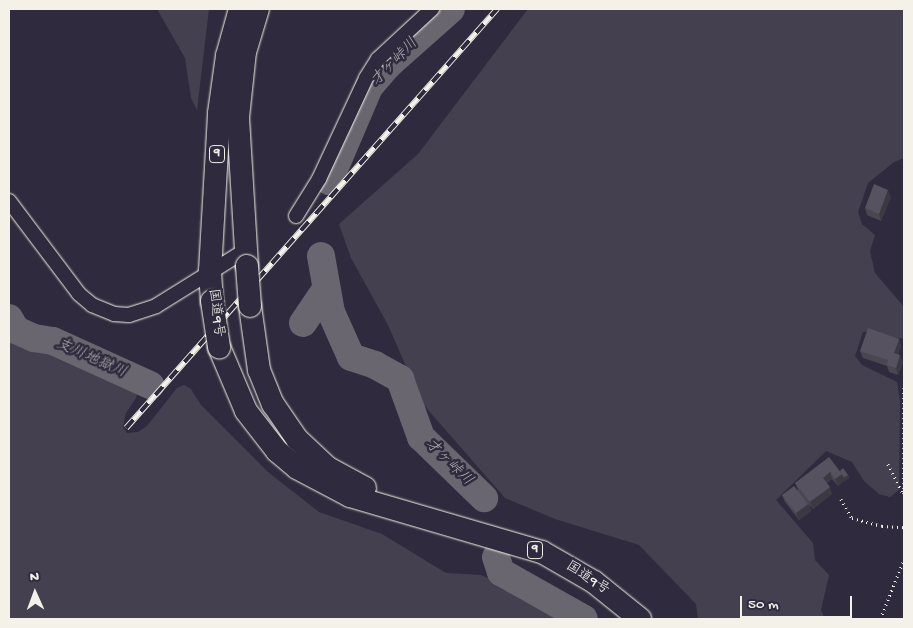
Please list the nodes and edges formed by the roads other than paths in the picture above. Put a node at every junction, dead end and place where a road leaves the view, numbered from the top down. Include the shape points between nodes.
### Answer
1 (240, 9) edge
2 (258, 9) edge
3 (432, 9) edge
4 (9, 201) edge
5 (296, 216) dead end
6 (246, 258) junction
7 (210, 271) junction
8 (414, 515) junction
9 (640, 619) edge

1 - 7 highway, 国道9号 / 9 via 227,56 219,113
2 - 6 highway, 国道9号 / 9 via 245,52 238,116
3 - 5 street via 378,60 366,78 319,179
4 - 7 street via 79,294 92,305 114,314 129,315 156,306
6 - 7 street
6 - 8 highway, 国道9号 / 9, bridge via 254,344 264,387 297,439 328,468
7 - 8 highway, 国道9号 / 9, bridge via 219,347 246,411 277,451 297,468 350,496
8 - 9 highway, 国道9号 / 9 via 542,552 594,582

